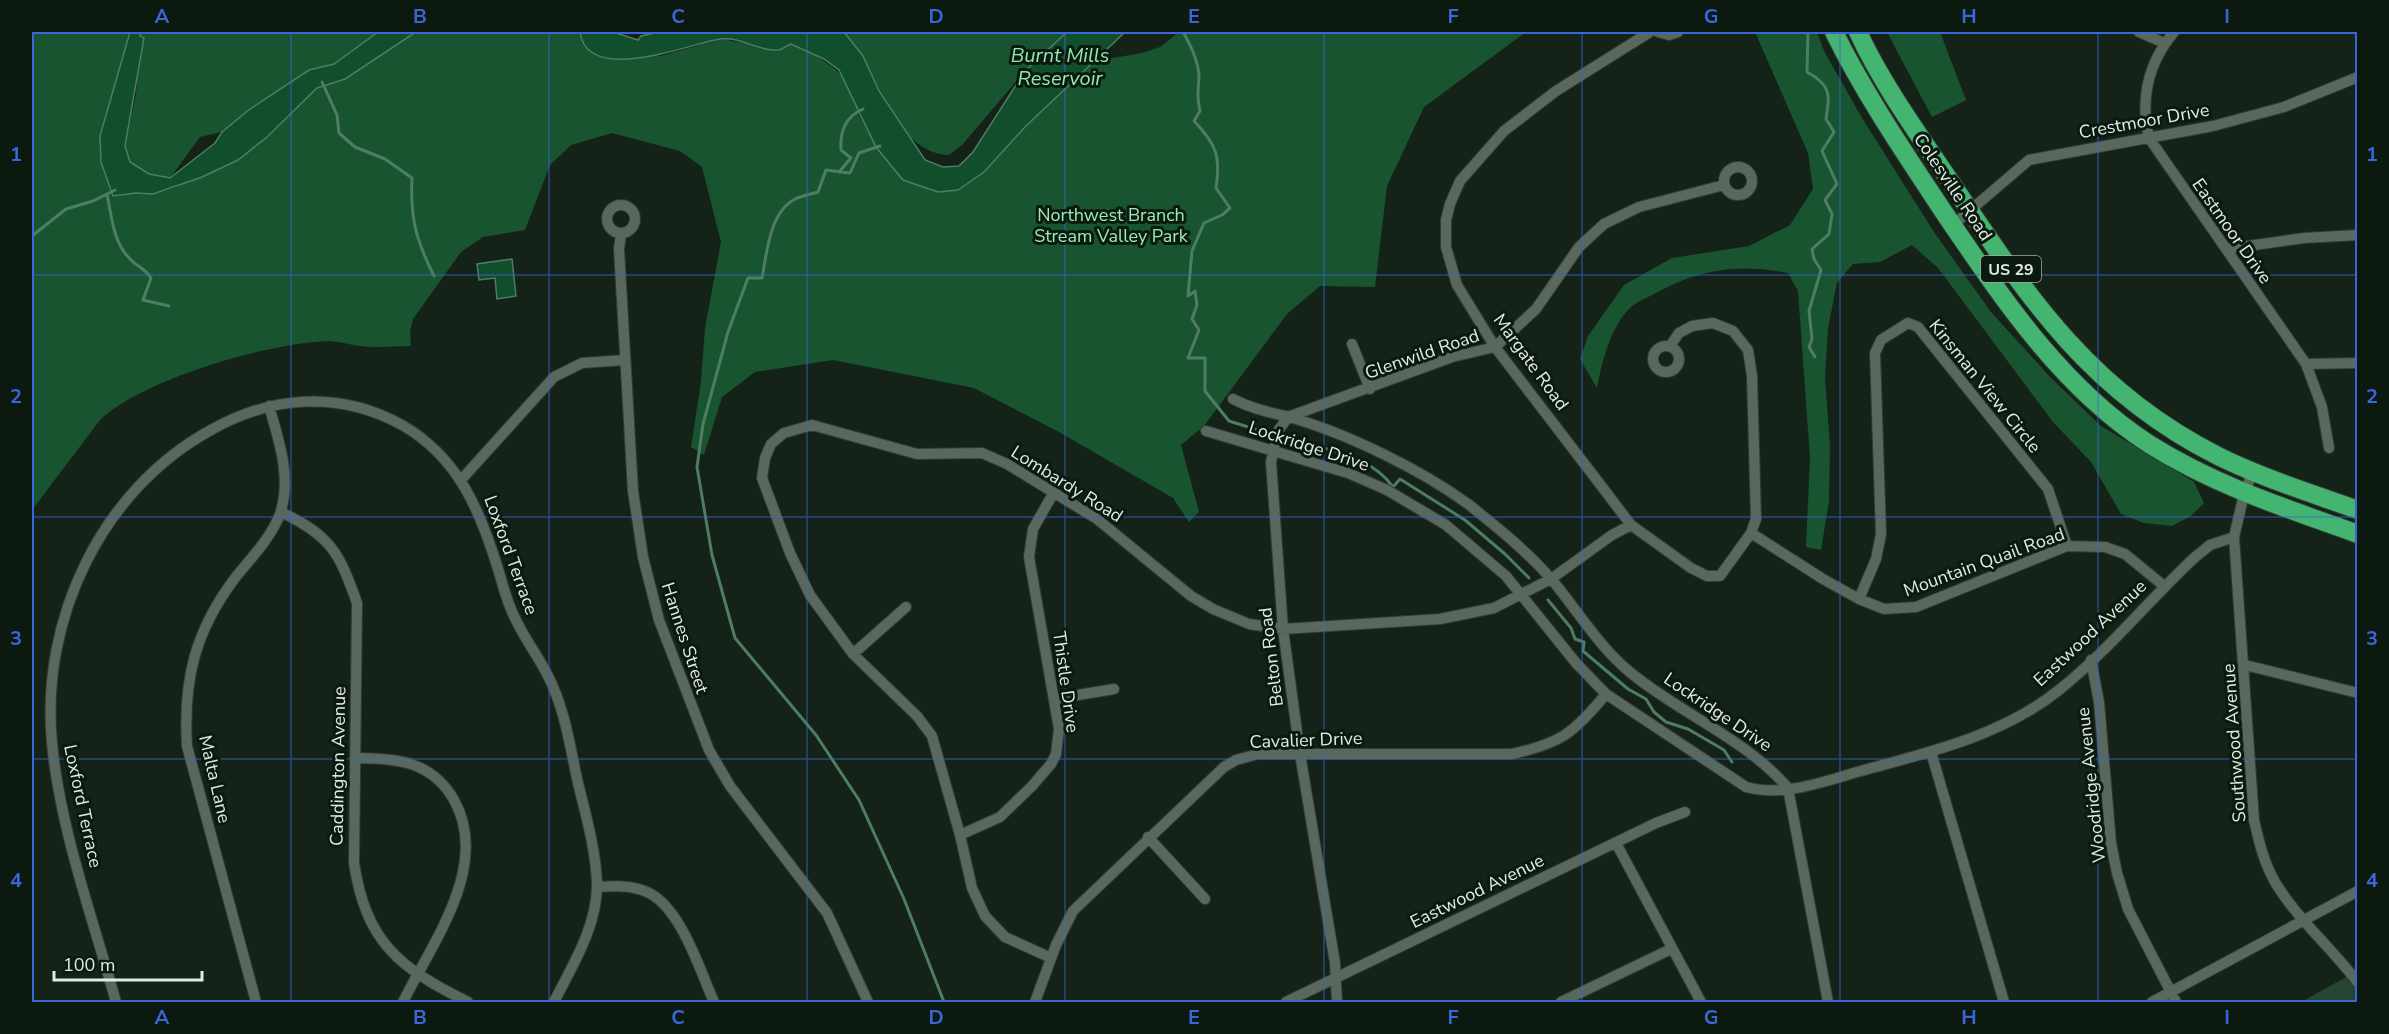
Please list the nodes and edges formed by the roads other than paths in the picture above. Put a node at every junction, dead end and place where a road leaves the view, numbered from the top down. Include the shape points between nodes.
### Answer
1 (1650, 32) edge
2 (1658, 32) edge
3 (1678, 32) edge
4 (1834, 32) edge
5 (1858, 32) edge
6 (2139, 32) edge
7 (2174, 32) edge
8 (2164, 43) junction
9 (2358, 77) edge
10 (2149, 138) junction
11 (1724, 185) dead end
12 (1971, 211) junction
13 (1953, 225) junction
14 (621, 234) dead end
15 (2358, 235) edge
16 (2227, 249) junction
17 (1352, 344) dead end
18 (1670, 346) dead end
19 (1495, 347) junction
20 (625, 360) junction
21 (2358, 363) edge
22 (2306, 364) junction
23 (1370, 389) junction
24 (1233, 399) dead end
25 (269, 406) junction
26 (1288, 417) junction
27 (1206, 431) dead end
28 (2329, 448) dead end
29 (1272, 449) junction
30 (2253, 471) junction
31 (460, 480) junction
32 (1054, 492) junction
33 (2244, 494) junction
34 (2358, 510) edge
35 (280, 512) junction
36 (1631, 525) junction
37 (1751, 533) junction
38 (2358, 534) edge
39 (2234, 537) junction
40 (2067, 546) junction
41 (1551, 579) junction
42 (2164, 586) junction
43 (1521, 595) junction
44 (1859, 599) junction
45 (906, 607) dead end
46 (1283, 629) junction
47 (853, 654) junction
48 (2091, 660) junction
49 (2245, 665) junction
50 (1114, 689) dead end
51 (2358, 693) edge
52 (1606, 694) junction
53 (1054, 699) junction
54 (1932, 752) junction
55 (1300, 754) junction
56 (356, 758) junction
57 (1788, 788) junction
58 (1685, 812) dead end
59 (960, 835) junction
60 (1148, 837) junction
61 (1616, 843) junction
62 (597, 887) junction
63 (2358, 891) edge
64 (1205, 899) dead end
65 (2304, 920) junction
66 (1671, 949) junction
67 (1051, 958) junction
68 (416, 975) junction
69 (1336, 978) junction
70 (2358, 983) edge
71 (2173, 997) edge
72 (1575, 999) edge
73 (116, 1002) edge
74 (256, 1002) edge
75 (402, 1002) edge
76 (468, 1002) edge
77 (554, 1002) edge
78 (714, 1002) edge
79 (868, 1002) edge
80 (1035, 1002) edge
81 (1286, 1002) edge
82 (1337, 1002) edge
83 (1561, 1002) edge
84 (1701, 1002) edge
85 (1828, 1002) edge
86 (2004, 1002) edge
87 (2152, 1002) edge

1 - 19 street, Margate Road via 1556,91 1504,131 1460,181 1446,220 1450,268
2 - 3 street
4 - 13 highway, Colesville Road / US 29 via 1879,112
5 - 12 highway, Colesville Road / US 29 via 1894,97
6 - 8 street
7 - 8 street, Eastmoor Drive
8 - 10 street, Eastmoor Drive via 2146,87 2144,116
9 - 10 street, Crestmoor Drive via 2284,107
10 - 12 street, Crestmoor Drive via 2029,160
10 - 16 street, Eastmoor Drive
11 - 19 street, Glenwild Road via 1639,207 1604,224 1579,247 1536,309
12 - 13 street, Crestmoor Drive
12 - 30 highway, Colesville Road / US 29 via 2038,308 2116,390 2188,439
13 - 33 highway, Colesville Road / US 29 via 2044,350 2101,406 2148,443 2196,472
14 - 20 street, Hannes Street
15 - 16 street
16 - 22 street, Eastmoor Drive
17 - 23 street
18 - 37 street via 1679,333 1702,323 1713,323 1733,331 1748,350 1756,519
19 - 23 street, Glenwild Road via 1452,357
19 - 36 street, Margate Road
20 - 31 street via 582,363 554,377
20 - 79 street, Hannes Street via 633,491 643,557 659,620 696,721 730,786 827,913
21 - 22 street
22 - 28 street, Eastmoor Drive via 2322,407
23 - 26 street, Glenwild Road
24 - 26 street, Lockridge Drive via 1269,414
25 - 31 street, Loxford Terrace via 322,402 375,413 425,441
25 - 35 street, Malta Lane via 285,474
25 - 73 street, Loxford Terrace via 227,421 186,443 155,468 121,505 91,550 62,625 52,679 52,742 66,822
26 - 29 street, Belton Road
26 - 41 street, Lockridge Drive via 1362,446 1431,480 1508,537
27 - 29 street, Lockridge Drive
29 - 43 street, Lockridge Drive via 1348,473 1414,506 1446,525 1486,558
29 - 46 street, Belton Road
30 - 33 street, Southwood Avenue
30 - 34 highway, Colesville Road / US 29
31 - 62 street, Loxford Terrace via 484,523 513,616 549,677 561,707 592,845
32 - 46 street, Lombardy Road via 1114,531 1191,596 1249,624
32 - 47 street, Lombardy Road via 982,453 917,454 812,424 783,433 771,444 762,478 810,595
32 - 53 street, Thistle Drive via 1033,529 1029,557
33 - 38 highway, Colesville Road / US 29
33 - 39 street, Southwood Avenue
35 - 56 street, Caddington Avenue via 318,533 333,548 343,563 357,603
35 - 74 street, Malta Lane via 273,529 205,624 194,655 185,713 187,746
36 - 37 street, Margate Road via 1707,576 1720,576
36 - 41 street, Lombardy Road
37 - 44 street, Mountain Quail Road
39 - 42 street, Eastwood Avenue via 2210,545
39 - 49 street, Southwood Avenue
40 - 42 street, Mountain Quail Road via 2105,547 2126,554
40 - 44 street, Mountain Quail Road via 1916,607 1884,609
40 - 44 street, Kinsman View Circle via 2048,489 1918,327 1908,323 1881,340 1875,353 1881,534 1876,559
41 - 43 street, Lombardy Road
41 - 57 street, Lockridge Drive via 1616,660 1648,686 1769,766
42 - 48 street, Eastwood Avenue
43 - 46 street, Lombardy Road via 1494,608 1440,619
43 - 52 street, Lockridge Drive
45 - 47 street
46 - 55 street, Belton Road
47 - 59 street, Lombardy Road via 917,716 932,736
48 - 54 street, Eastwood Avenue via 2059,690 2024,712 1989,731
48 - 71 street, Woodridge Avenue via 2117,873 2128,909
49 - 51 street
49 - 65 street, Southwood Avenue via 2254,820 2275,881
50 - 53 street
52 - 55 street, Cavalier Drive via 1567,735 1544,747 1511,754
52 - 57 street, Lockridge Drive via 1746,787 1761,792
53 - 59 street, Thistle Drive via 1059,729 1052,764 1000,817
54 - 57 street, Eastwood Avenue
54 - 86 street
55 - 60 street, Cavalier Drive via 1258,754 1236,760
55 - 69 street, Belton Road
56 - 68 street, Caddington Avenue via 354,862 358,891 369,921 382,941
56 - 68 street via 405,761 431,772 446,787 460,812 466,856 461,882
57 - 85 street
58 - 61 street, Eastwood Avenue
59 - 67 street, Lombardy Road via 972,888 986,916 1005,937
60 - 64 street
60 - 67 street, Cavalier Drive via 1073,911
61 - 66 street
61 - 69 street, Eastwood Avenue
62 - 77 street, Loxford Terrace via 585,940
62 - 78 street via 621,886 648,893 664,904 676,920
63 - 65 street
65 - 70 street, Southwood Avenue
65 - 71 street
66 - 72 street
66 - 84 street
67 - 80 street, Cavalier Drive
68 - 75 street
68 - 76 street, Caddington Avenue
69 - 81 street, Eastwood Avenue
69 - 82 street, Belton Road
71 - 87 street
72 - 83 street

